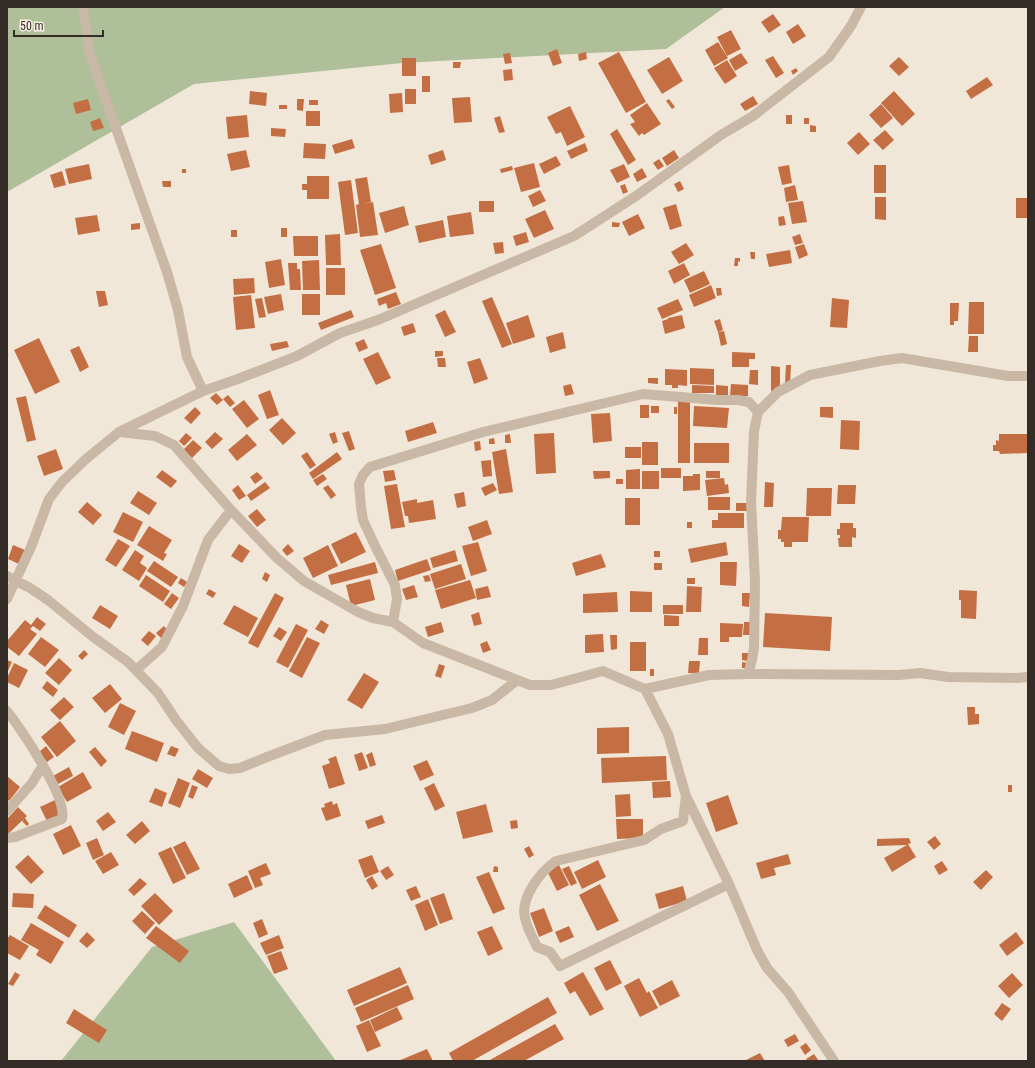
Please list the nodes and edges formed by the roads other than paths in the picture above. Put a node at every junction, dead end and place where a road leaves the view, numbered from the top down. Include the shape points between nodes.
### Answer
1 (83, 7) edge
2 (861, 7) edge
3 (1028, 376) edge
4 (203, 392) junction
5 (758, 412) junction
6 (120, 432) junction
7 (231, 510) junction
8 (11, 578) edge
9 (7, 599) edge
10 (393, 622) junction
11 (136, 670) junction
12 (748, 674) junction
13 (1028, 676) edge
14 (516, 681) junction
15 (645, 689) junction
16 (7, 711) edge
17 (43, 765) junction
18 (686, 796) junction
19 (7, 811) edge
20 (7, 838) edge
21 (729, 884) junction
22 (834, 1061) edge

1 - 4 street via 90,55 167,272 178,310 187,357
2 - 4 street via 829,57 753,116 574,236 378,320 340,333 296,356
3 - 5 street via 1008,376 902,358 810,376 778,392
4 - 6 street
5 - 10 street via 749,402 738,400 643,394 483,432 370,467 363,474 359,484 361,507 363,520 395,585 397,599
5 - 12 street via 754,430 751,502 755,581 754,647
6 - 7 street via 155,436 174,445
6 - 8 street via 81,464 49,499 31,547
7 - 10 street via 277,558 304,580 358,612
7 - 11 street via 208,540 183,606 162,647
8 - 9 street
8 - 11 street via 48,600
10 - 14 street via 423,643
11 - 14 street via 158,693 198,748 219,766 229,769 240,768 325,735 385,729 472,708 492,700
12 - 13 street via 920,673 948,677
12 - 15 street via 709,675
14 - 15 street via 530,685 552,685 603,671
15 - 18 street via 668,734
16 - 17 street
17 - 19 street via 32,783
17 - 20 street via 58,794 64,814 62,819
18 - 21 street
18 - 21 street via 683,821 661,829 644,840 556,861 546,868 532,885 524,917 537,947 550,952 560,966
21 - 22 street via 767,968 788,992

